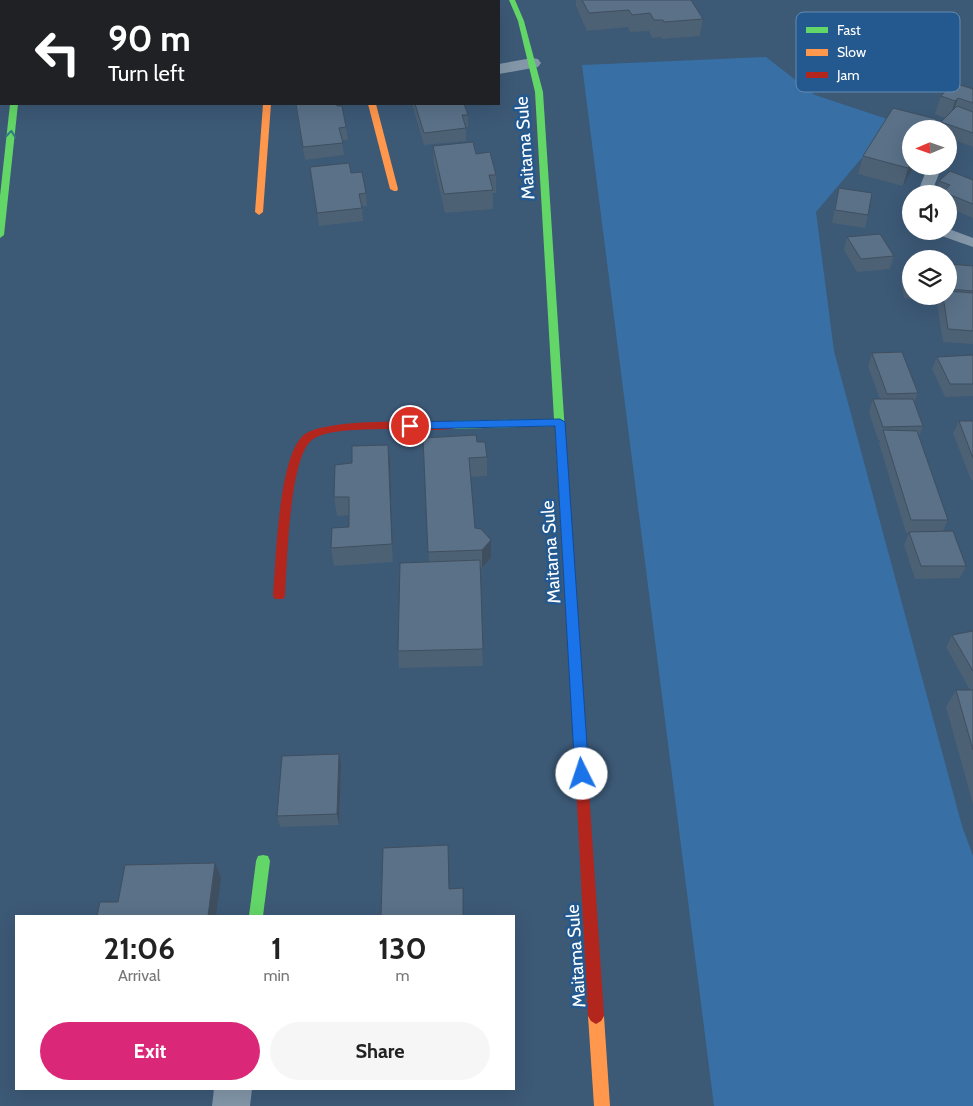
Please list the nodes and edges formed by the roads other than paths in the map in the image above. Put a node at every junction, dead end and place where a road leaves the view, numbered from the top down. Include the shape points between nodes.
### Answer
1 (512, 0) edge
2 (532, 64) junction
3 (500, 69) edge
4 (14, 105) edge
5 (268, 105) edge
6 (372, 105) edge
7 (394, 189) dead end
8 (259, 212) dead end
9 (0, 235) edge
10 (957, 237) edge
11 (973, 243) edge
12 (560, 422) junction
13 (279, 596) dead end
14 (263, 861) dead end
15 (256, 915) edge
16 (234, 1090) edge
17 (231, 1106) edge
18 (602, 1106) edge

1 - 2 main road, Maitama Sule
2 - 3 street
2 - 12 main road, Maitama Sule via 539,92
9 -> 4 main road
5 - 8 main road
6 - 7 main road
10 - 11 lane
12 - 13 main road via 335,428 302,442 291,469
12 - 18 main road, Maitama Sule
14 - 15 main road
16 - 17 street

